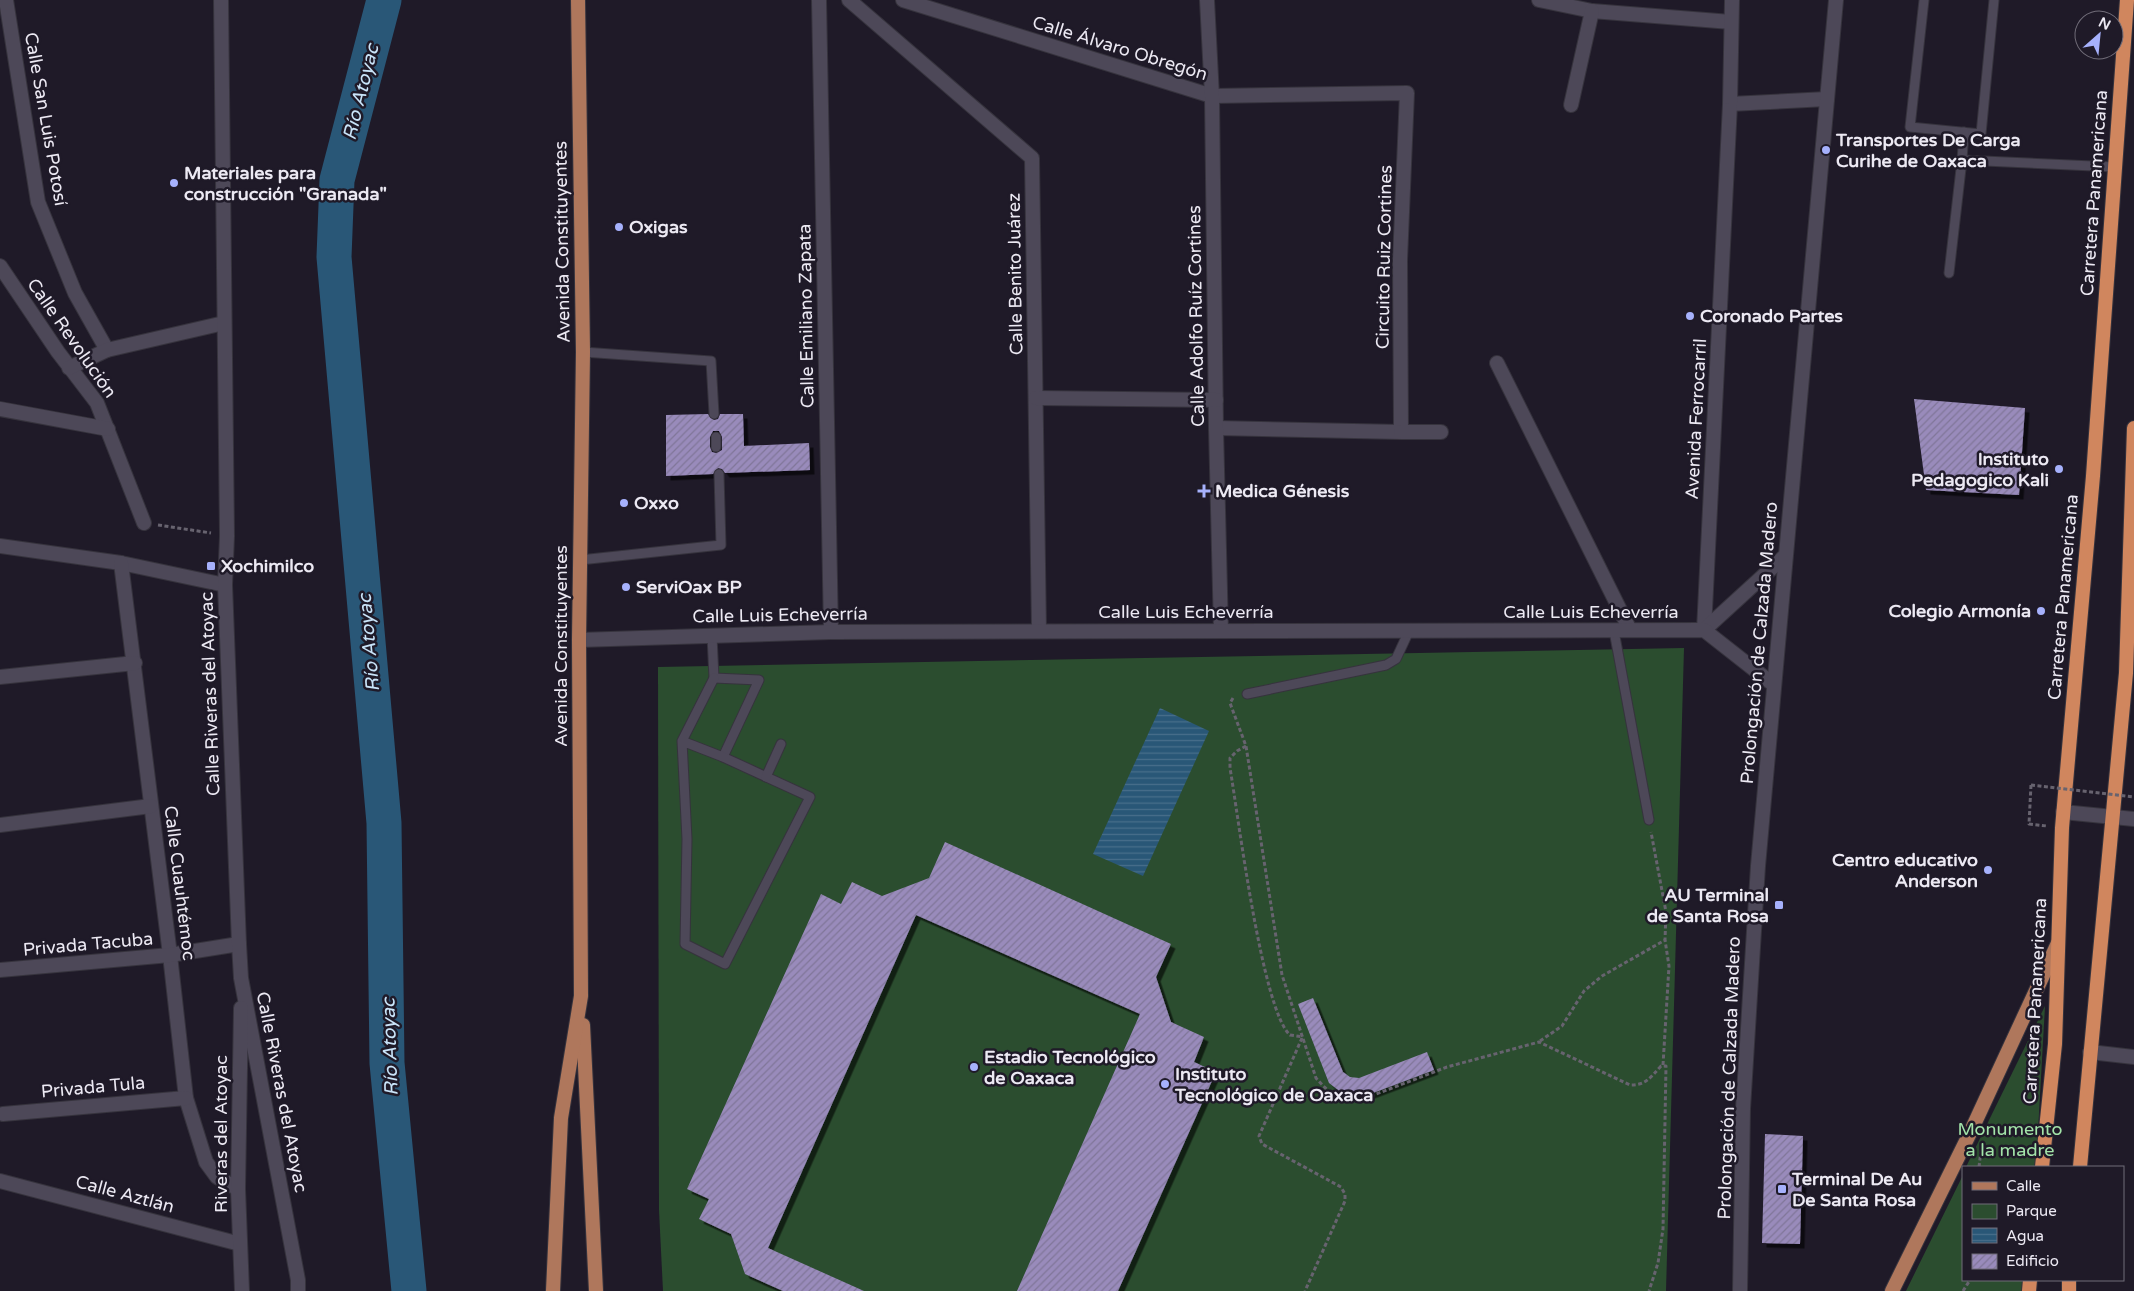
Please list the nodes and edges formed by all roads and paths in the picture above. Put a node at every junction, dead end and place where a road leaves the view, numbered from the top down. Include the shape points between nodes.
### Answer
1 (6, 0) edge
2 (221, 0) edge
3 (578, 0) edge
4 (819, 0) edge
5 (849, 0) edge
6 (903, 0) edge
7 (1207, 0) edge
8 (1539, 0) edge
9 (1732, 0) edge
10 (1836, 0) edge
11 (1924, 0) edge
12 (1994, 0) edge
13 (2127, 0) edge
14 (1592, 12) junction
15 (1731, 22) junction
16 (1212, 96) junction
17 (1827, 99) junction
18 (1730, 104) junction
19 (1571, 105) dead end
20 (1964, 132) junction
21 (1962, 160) junction
22 (2115, 167) junction
23 (0, 266) edge
24 (1949, 273) dead end
25 (224, 323) junction
26 (107, 350) junction
27 (583, 352) junction
28 (1497, 363) dead end
29 (69, 368) junction
30 (1036, 398) junction
31 (1216, 400) junction
32 (0, 409) edge
33 (714, 414) dead end
34 (1216, 428) junction
35 (2134, 428) edge
36 (108, 429) junction
37 (1401, 432) junction
38 (1441, 432) dead end
39 (716, 437) dead end
40 (716, 447) dead end
41 (2133, 448) edge
42 (719, 474) dead end
43 (144, 523) joint
44 (227, 536) junction
45 (0, 546) edge
46 (1785, 556) junction
47 (580, 560) junction
48 (121, 563) junction
49 (225, 585) junction
50 (1630, 630) junction
51 (1704, 630) junction
52 (1039, 631) junction
53 (1221, 631) junction
54 (1409, 631) junction
55 (1614, 631) junction
56 (831, 632) junction
57 (712, 636) junction
58 (579, 640) junction
59 (135, 663) junction
60 (2130, 672) edge
61 (0, 677) edge
62 (714, 678) junction
63 (1774, 685) junction
64 (1247, 694) joint
65 (682, 741) junction
66 (781, 744) dead end
67 (1246, 746) junction
68 (723, 757) junction
69 (766, 777) junction
70 (2134, 797) edge
71 (151, 806) junction
72 (2063, 812) junction
73 (2112, 817) junction
74 (2134, 819) edge
75 (1649, 820) joint
76 (2029, 824) dead end
77 (0, 825) edge
78 (1665, 940) junction
79 (2058, 942) junction
80 (239, 944) junction
81 (170, 956) junction
82 (0, 970) edge
83 (241, 978) junction
84 (581, 996) junction
85 (1302, 1037) junction
86 (1539, 1042) junction
87 (2090, 1052) junction
88 (2134, 1057) edge
89 (1663, 1065) junction
90 (186, 1098) junction
91 (2, 1114) dead end
92 (2042, 1166) edge
93 (2080, 1166) edge
94 (0, 1181) edge
95 (238, 1190) junction
96 (240, 1244) junction
97 (242, 1291) edge
98 (298, 1291) edge
99 (553, 1291) edge
100 (596, 1291) edge
101 (1304, 1291) edge
102 (1649, 1291) edge
103 (1740, 1291) edge
104 (1892, 1291) edge

1 - 26 street, Calle San Luis Potosí via 38,202 75,293
2 - 25 street, Calle Riveras del Atoyac
3 - 27 main road, Avenida Constituyentes
4 - 56 street, Calle Emiliano Zapata
5 - 30 street, Calle Benito Juárez via 1032,158
6 - 16 street, Calle Álvaro Obregón
7 - 16 street, Calle Adolfo Ruíz Cortines
8 - 14 street
9 - 15 street, Avenida Ferrocarril
10 - 17 street, Prolongación de Calzada Madero
11 - 20 lane via 1910,127
12 - 20 lane via 1982,134
13 - 22 highway, Carretera Panamericana
14 - 15 street
14 - 19 street
15 - 18 street, Avenida Ferrocarril
16 - 31 street, Calle Adolfo Ruíz Cortines
16 - 37 street, Circuito Ruiz Cortines via 1407,93 1400,260
17 - 18 street
17 - 46 street, Prolongación de Calzada Madero
18 - 51 street, Avenida Ferrocarril
20 - 21 lane
21 - 22 lane
21 - 24 lane
22 - 72 highway, Carretera Panamericana via 2093,476
23 - 29 street, Calle Revolución
25 - 26 street
25 - 44 street, Calle Riveras del Atoyac
26 - 29 street
27 - 33 lane via 711,361
27 - 47 main road, Avenida Constituyentes
28 - 50 street
29 - 36 street, Calle Revolución via 97,403
30 - 31 street
30 - 52 street, Calle Benito Juárez
31 - 34 street, Calle Adolfo Ruíz Cortines
32 - 36 street
34 - 37 street
34 - 53 street, Calle Adolfo Ruíz Cortines
35 - 41 highway
36 - 43 street, Calle Revolución
37 - 38 street
39 - 40 lane
41 - 60 highway
42 - 47 lane via 721,545
43 - 44 path
44 - 49 street, Calle Riveras del Atoyac
45 - 48 street
46 - 51 street
46 - 63 street, Prolongación de Calzada Madero
47 - 58 main road, Avenida Constituyentes
48 - 49 street
48 - 59 street, Calle Cuauhtémoc
49 - 80 street, Calle Riveras del Atoyac
50 - 51 street, Calle Luis Echeverría
50 - 55 street, Calle Luis Echeverría
51 - 63 street
52 - 53 street, Calle Luis Echeverría
52 - 56 street, Calle Luis Echeverría
53 - 54 street, Calle Luis Echeverría
54 - 55 street, Calle Luis Echeverría
54 - 64 lane via 1396,659 1386,665
55 - 75 lane
56 - 57 street, Calle Luis Echeverría
57 - 58 street, Calle Luis Echeverría
57 - 62 lane
58 - 84 main road, Avenida Constituyentes
59 - 61 street
59 - 71 street, Calle Cuauhtémoc
60 - 73 highway
62 - 65 lane
62 - 68 lane via 759,680
63 - 103 street, Prolongación de Calzada Madero via 1758,866 1743,1108
64 - 67 path via 1236,696 1230,703
65 - 68 lane
65 - 69 lane via 687,839 685,944 725,964 810,797
66 - 69 lane
67 - 85 path via 1282,975
67 - 85 path via 1230,758 1230,768 1261,953 1282,1025 1290,1035
68 - 69 lane
70 - 76 path, bridge via 2031,785
71 - 77 street
71 - 81 street, Calle Cuauhtémoc
72 - 73 street
72 - 79 highway, Carretera Panamericana
73 - 74 street
73 - 87 highway
75 - 78 path via 1666,912
78 - 86 path via 1602,976 1584,992 1562,1026
78 - 89 path via 1669,966
79 - 92 highway, Carretera Panamericana via 2055,1044
79 - 104 main road via 1971,1131
80 - 81 street, Privada Tacuba
80 - 83 street, Calle Riveras del Atoyac
81 - 82 street, Privada Tacuba
81 - 90 street, Calle Cuauhtémoc
83 - 95 street, Riveras del Atoyac
83 - 98 street, Calle Riveras del Atoyac
84 - 99 main road, Avenida Constituyentes via 561,1118
84 - 100 main road
85 - 86 path via 1316,1078 1328,1092 1342,1100 1358,1101 1447,1067
85 - 101 path via 1259,1136 1262,1144 1341,1186 1345,1194 1346,1201
86 - 89 path via 1630,1085 1642,1085
87 - 88 street
87 - 93 highway
89 - 102 path via 1667,1068 1663,1229 1658,1263
90 - 91 street, Privada Tula
90 - 95 street, Calle Cuauhtémoc via 206,1162 217,1177
94 - 96 street, Calle Aztlán
95 - 96 street, Riveras del Atoyac
96 - 97 street, Riveras del Atoyac

